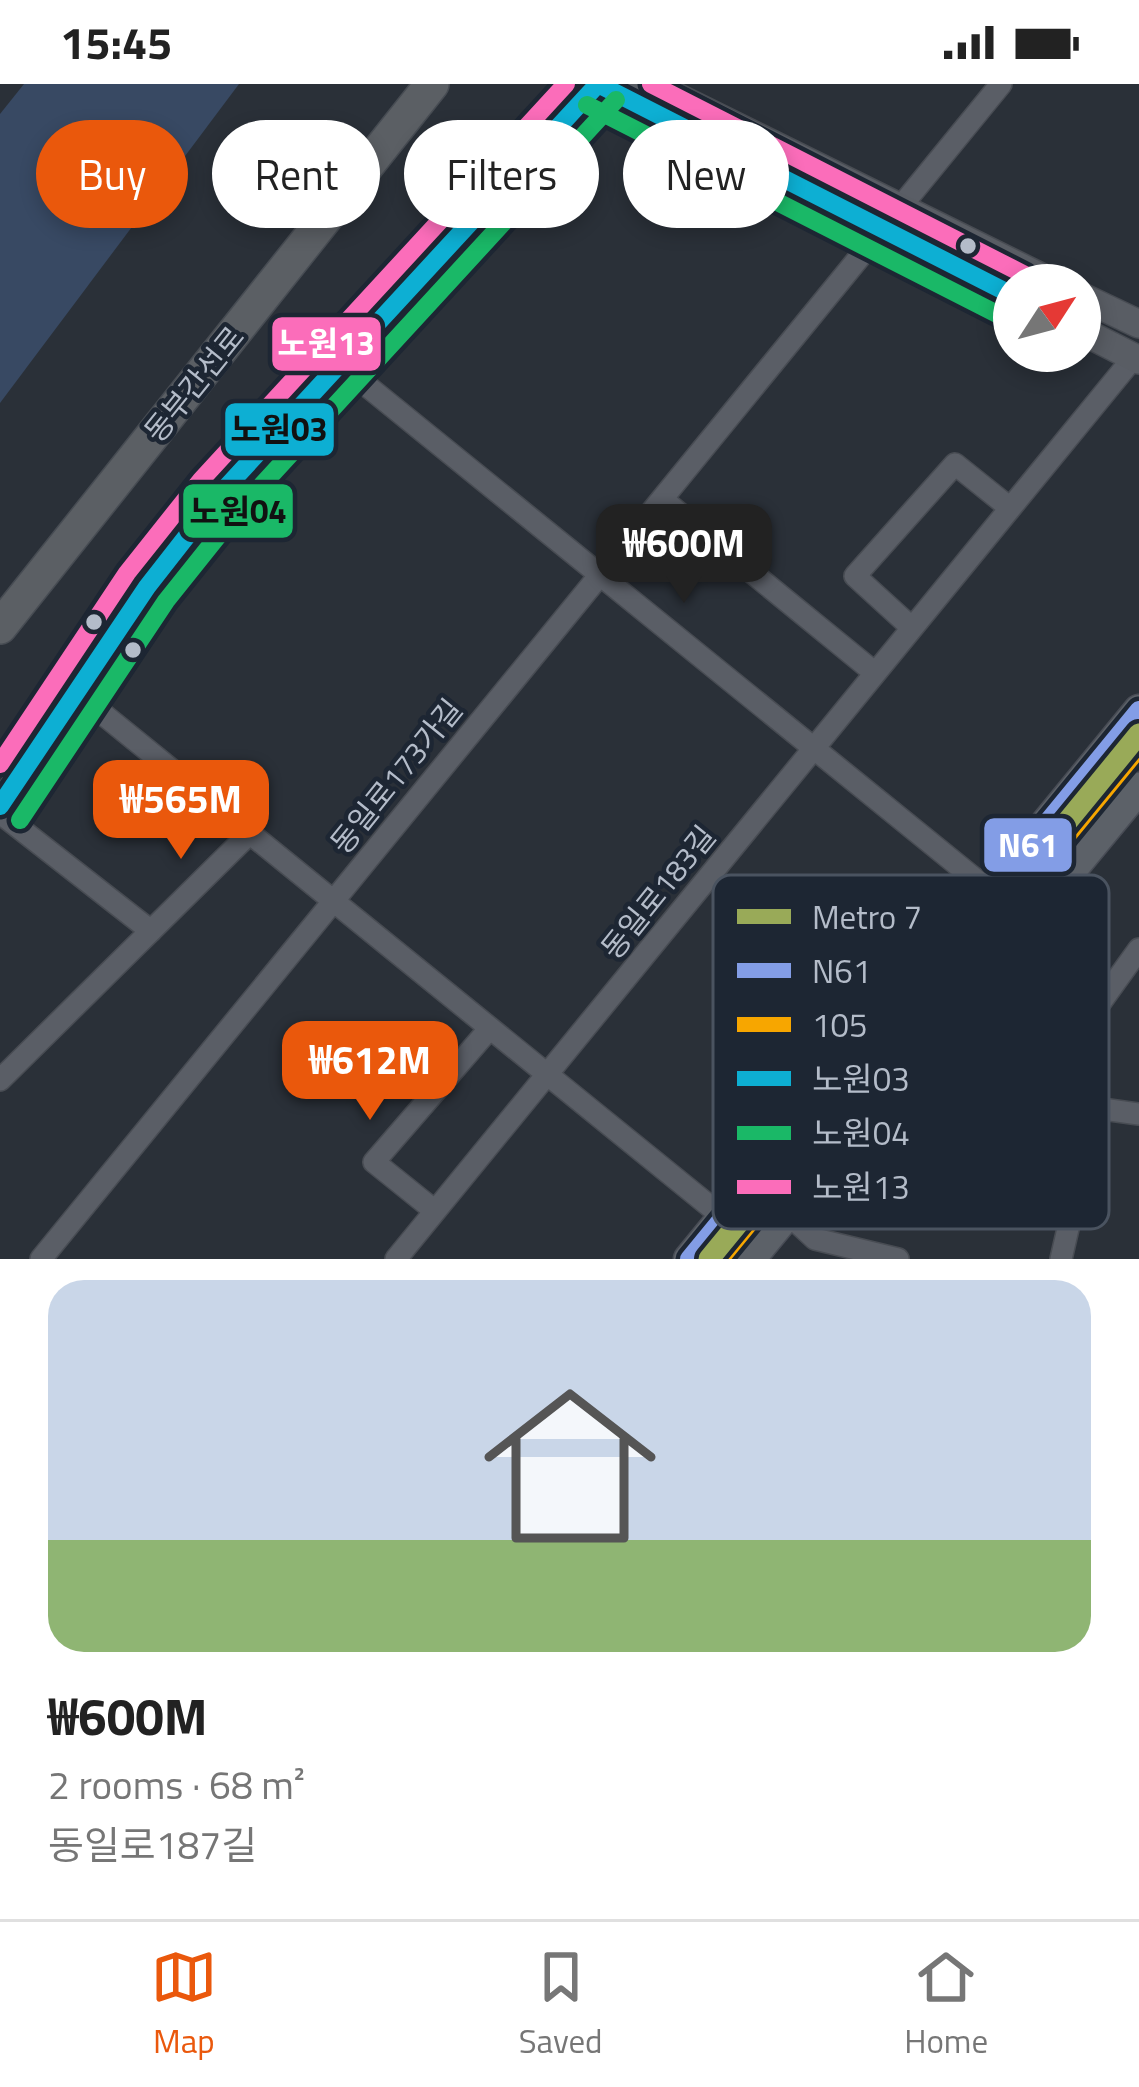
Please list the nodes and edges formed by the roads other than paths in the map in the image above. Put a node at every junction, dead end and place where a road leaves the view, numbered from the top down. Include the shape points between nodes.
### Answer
1 (432, 84) edge
2 (598, 84) edge
3 (618, 84) edge
4 (650, 84) edge
5 (1001, 84) edge
6 (891, 219) junction
7 (1004, 264) edge
8 (993, 271) edge
9 (993, 283) edge
10 (1101, 306) edge
11 (1139, 324) edge
12 (1101, 329) edge
13 (1101, 339) edge
14 (1137, 354) edge
15 (340, 364) junction
16 (662, 499) junction
17 (1010, 508) junction
18 (600, 574) junction
19 (0, 628) edge
20 (912, 628) junction
21 (875, 673) junction
22 (77, 693) junction
23 (1139, 710) edge
24 (814, 747) junction
25 (1139, 788) edge
26 (0, 810) edge
27 (250, 833) junction
28 (970, 875) edge
29 (1005, 875) edge
30 (1067, 875) edge
31 (334, 901) junction
32 (151, 931) junction
33 (1139, 949) edge
34 (1109, 991) edge
35 (490, 1028) junction
36 (547, 1074) junction
37 (0, 1080) edge
38 (1109, 1109) edge
39 (1139, 1114) edge
40 (713, 1209) edge
41 (435, 1211) junction
42 (713, 1229) edge
43 (777, 1229) edge
44 (805, 1229) edge
45 (1068, 1229) edge
46 (41, 1259) edge
47 (396, 1259) edge
48 (689, 1259) edge
49 (750, 1259) edge
50 (898, 1259) edge
51 (1061, 1259) edge

1 - 19 highway, 동부간선로
2 - 6 main road
2 - 15 main road
3 - 8 main road, bridge
4 - 6 main road
5 - 6 street, 동일로173가길
6 - 7 main road
6 - 9 main road
6 - 16 street, 동일로173가길
10 - 11 main road
12 - 14 main road
13 - 14 main road
14 - 17 street, 동일로183길
15 - 18 street
15 - 22 main road via 169,558
16 - 18 street, 동일로173가길
16 - 21 street
17 - 20 street, 동일로183길
17 - 20 street via 956,464 855,576
18 - 24 street
18 - 31 street, 동일로173가길
20 - 21 street, 동일로183길
21 - 24 street, 동일로183길
22 - 26 main road
22 - 27 street
23 - 29 main road
24 - 28 street
24 - 36 street, 동일로183길
25 - 30 main road
26 - 32 street
27 - 31 street
27 - 32 street
31 - 35 street
31 - 46 street, 동일로173가길
32 - 37 street
33 - 34 street
35 - 36 street
35 - 41 street via 374,1162
36 - 40 street
36 - 41 street, 동일로183길
38 - 39 street
41 - 47 street, 동일로183길
42 - 48 main road
43 - 49 main road
44 - 50 street
45 - 51 street

